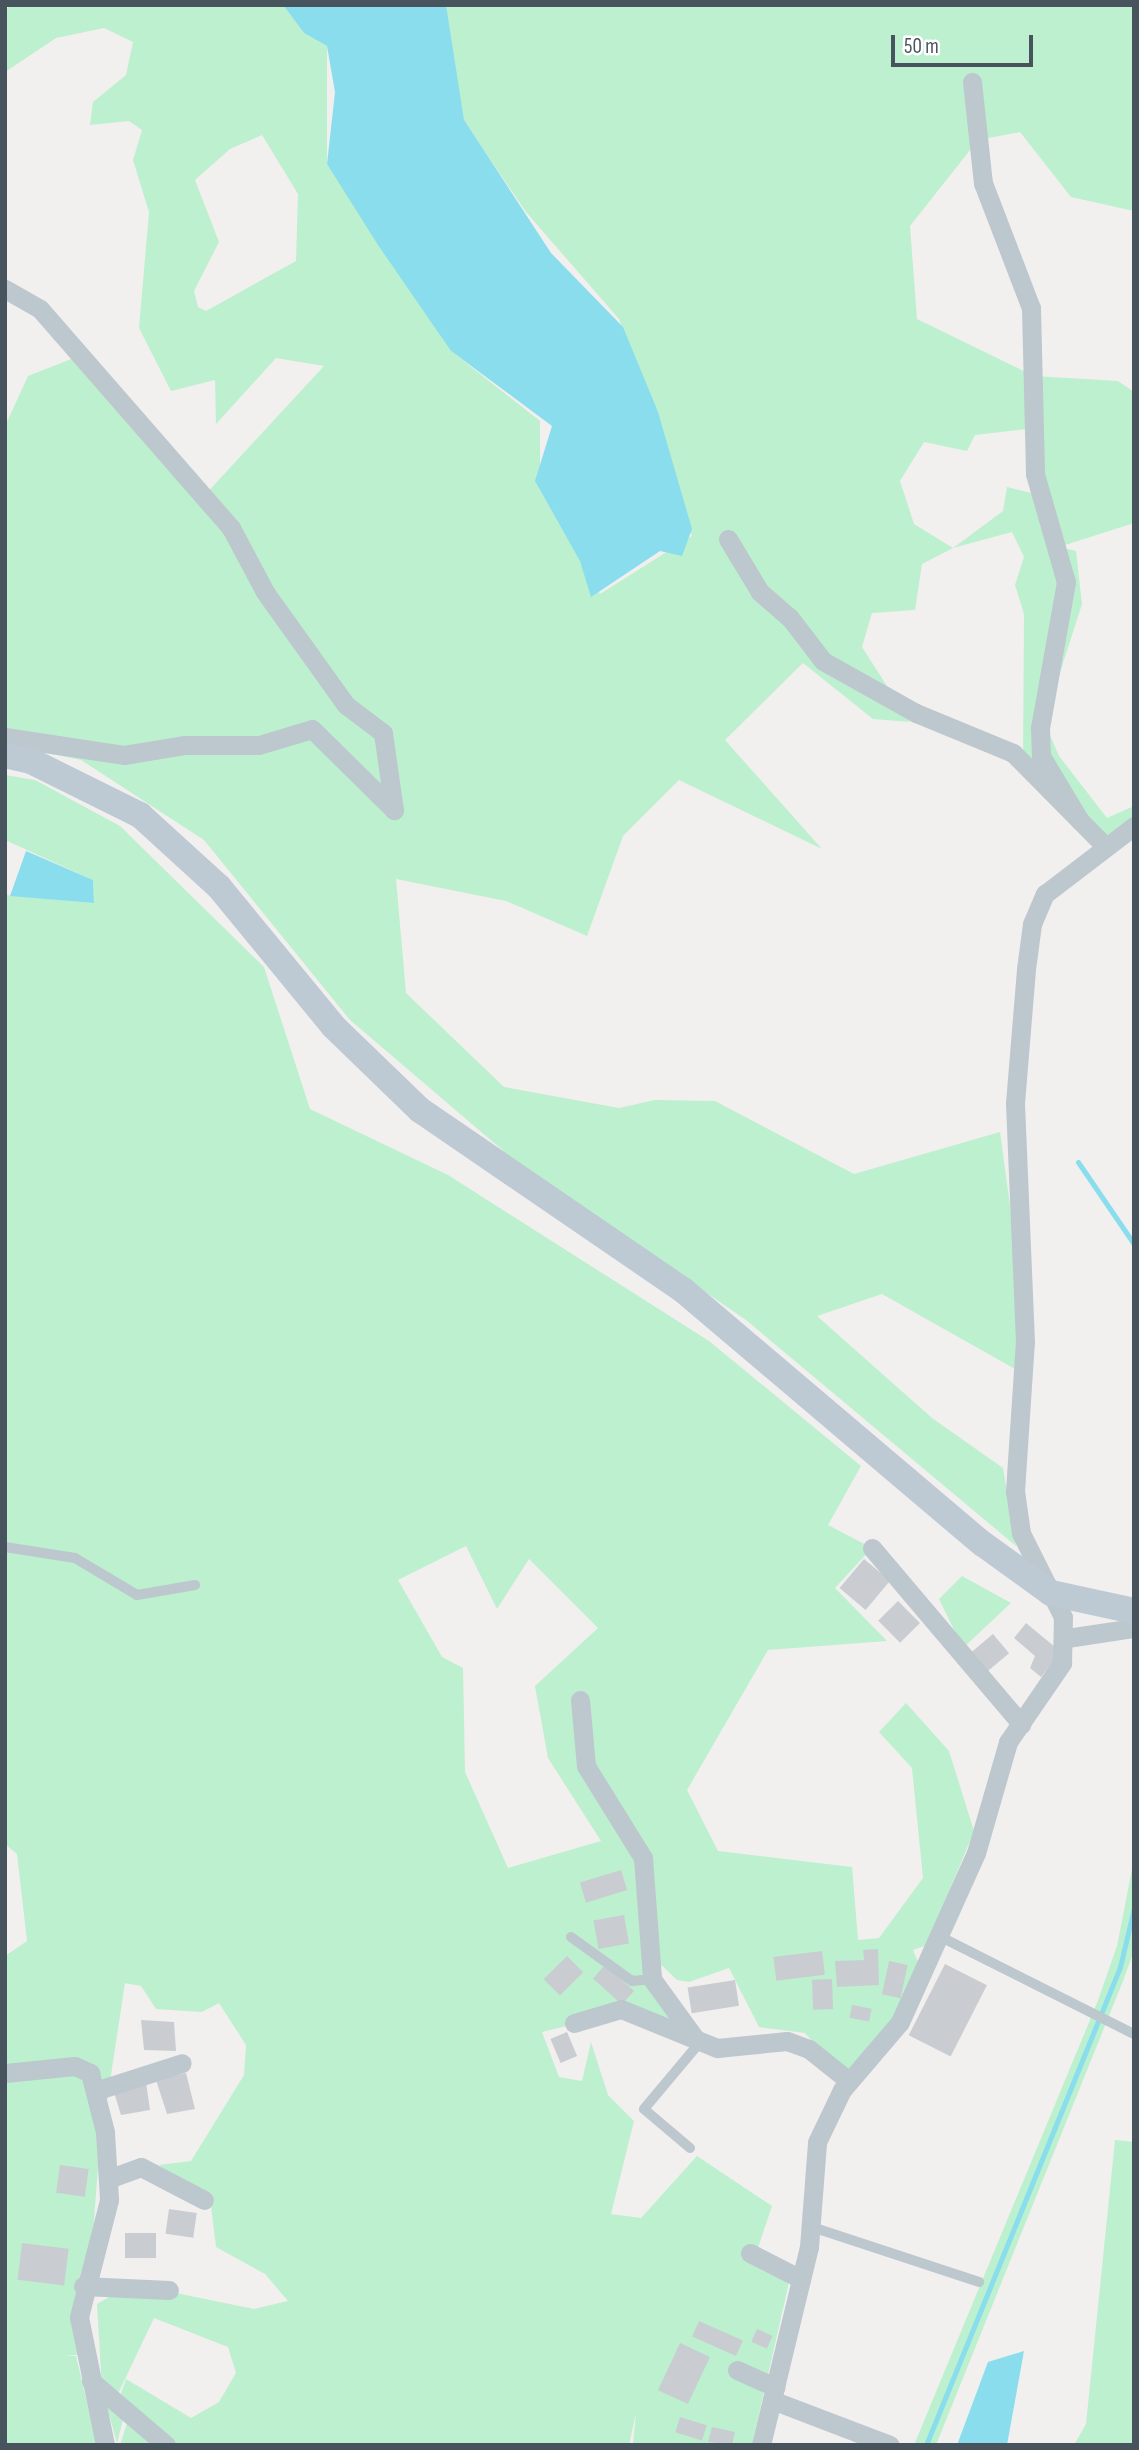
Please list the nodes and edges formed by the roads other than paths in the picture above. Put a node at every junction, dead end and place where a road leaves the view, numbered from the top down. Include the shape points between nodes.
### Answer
1 (972, 82) dead end
2 (5, 289) edge
3 (728, 539) dead end
4 (5, 737) edge
5 (5, 755) edge
6 (1080, 821) junction
7 (1134, 826) edge
8 (1106, 847) junction
9 (5, 1547) edge
10 (872, 1548) dead end
11 (195, 1585) dead end
12 (1051, 1593) junction
13 (1134, 1611) edge
14 (1134, 1628) edge
15 (1067, 1639) junction
16 (580, 1700) dead end
17 (1021, 1724) junction
18 (939, 1936) junction
19 (571, 1937) dead end
20 (652, 1979) junction
21 (574, 2023) dead end
22 (1134, 2034) edge
23 (697, 2039) junction
24 (182, 2063) dead end
25 (5, 2073) edge
26 (849, 2081) junction
27 (95, 2091) junction
28 (690, 2148) dead end
29 (108, 2179) junction
30 (204, 2200) dead end
31 (812, 2227) junction
32 (750, 2253) dead end
33 (801, 2279) junction
34 (979, 2282) dead end
35 (83, 2286) junction
36 (169, 2290) dead end
37 (737, 2370) dead end
38 (91, 2381) junction
39 (774, 2394) junction
40 (105, 2445) edge
41 (166, 2445) edge
42 (761, 2445) edge
43 (890, 2445) edge

1 - 6 street via 982,183 1031,308 1034,474 1066,582 1040,728 1041,756
2 - 4 street via 40,309 231,528 265,592 346,705 383,733 394,810 312,729 258,745 197,744 124,755
3 - 6 street via 760,592 790,618 823,661 916,713 1013,753
5 - 12 street via 31,761 140,815 219,887 333,1026 420,1110 703,1306 983,1544
6 - 8 street
7 - 8 street
8 - 12 street via 1045,894 1032,924 1015,1103 1026,1342 1015,1491 1021,1533
9 - 11 lane via 75,1558 137,1595
10 - 17 street
12 - 13 street
12 - 15 street
14 - 15 street
15 - 17 street via 1062,1663
16 - 20 street via 586,1766 642,1858
17 - 18 street via 1008,1742 976,1853
18 - 22 lane
18 - 26 street via 900,2022
19 - 20 lane via 632,1981
20 - 23 street
21 - 23 street via 621,2009
23 - 26 street via 744,2049 786,2041 808,2049
23 - 28 lane via 644,2109
24 - 27 street
25 - 27 street via 75,2066 90,2073
26 - 31 street via 817,2142
27 - 29 street
29 - 30 street via 141,2167
29 - 35 street via 109,2200
31 - 33 street
31 - 34 lane
32 - 33 street
33 - 39 street
35 - 36 street
35 - 38 street via 79,2317
37 - 39 street
38 - 40 street
38 - 41 street
39 - 42 street
39 - 43 street

